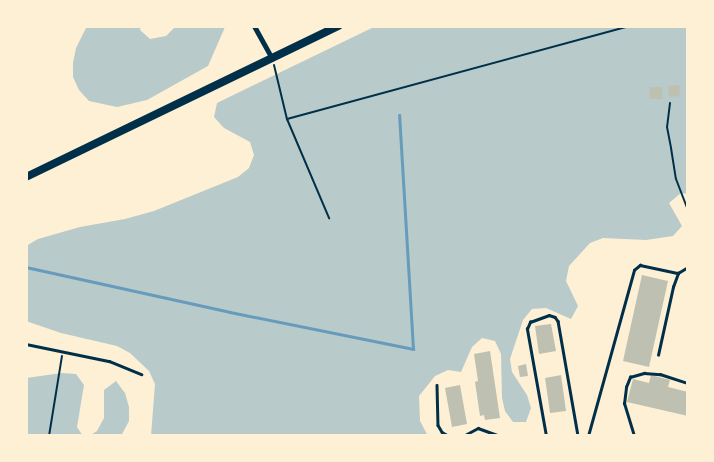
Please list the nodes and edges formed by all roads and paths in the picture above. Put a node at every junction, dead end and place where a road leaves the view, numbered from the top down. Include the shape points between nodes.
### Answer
1 (254, 26) edge
2 (338, 26) edge
3 (630, 26) edge
4 (272, 58) junction
5 (670, 103) dead end
6 (287, 119) junction
7 (26, 176) edge
8 (688, 211) edge
9 (329, 218) dead end
10 (688, 266) edge
11 (678, 274) junction
12 (26, 344) edge
13 (62, 351) junction
14 (658, 355) dead end
15 (141, 374) dead end
16 (688, 383) edge
17 (437, 385) dead end
18 (49, 436) edge
19 (449, 436) edge
20 (462, 436) edge
21 (500, 436) edge
22 (546, 436) edge
23 (578, 436) edge
24 (588, 436) edge
25 (634, 436) edge

1 - 4 street
2 - 4 main road
3 - 6 path
4 - 6 path
4 - 7 main road
5 - 8 path via 667,127 676,178
6 - 9 path
10 - 11 lane
11 - 14 lane
11 - 24 lane via 640,265 634,270
12 - 13 lane
13 - 15 lane via 109,361
13 - 18 path
16 - 25 lane via 660,374 644,373 630,377 624,404
17 - 19 lane via 438,425
20 - 21 lane via 478,428
22 - 23 lane via 527,329 530,322 549,315 558,321

